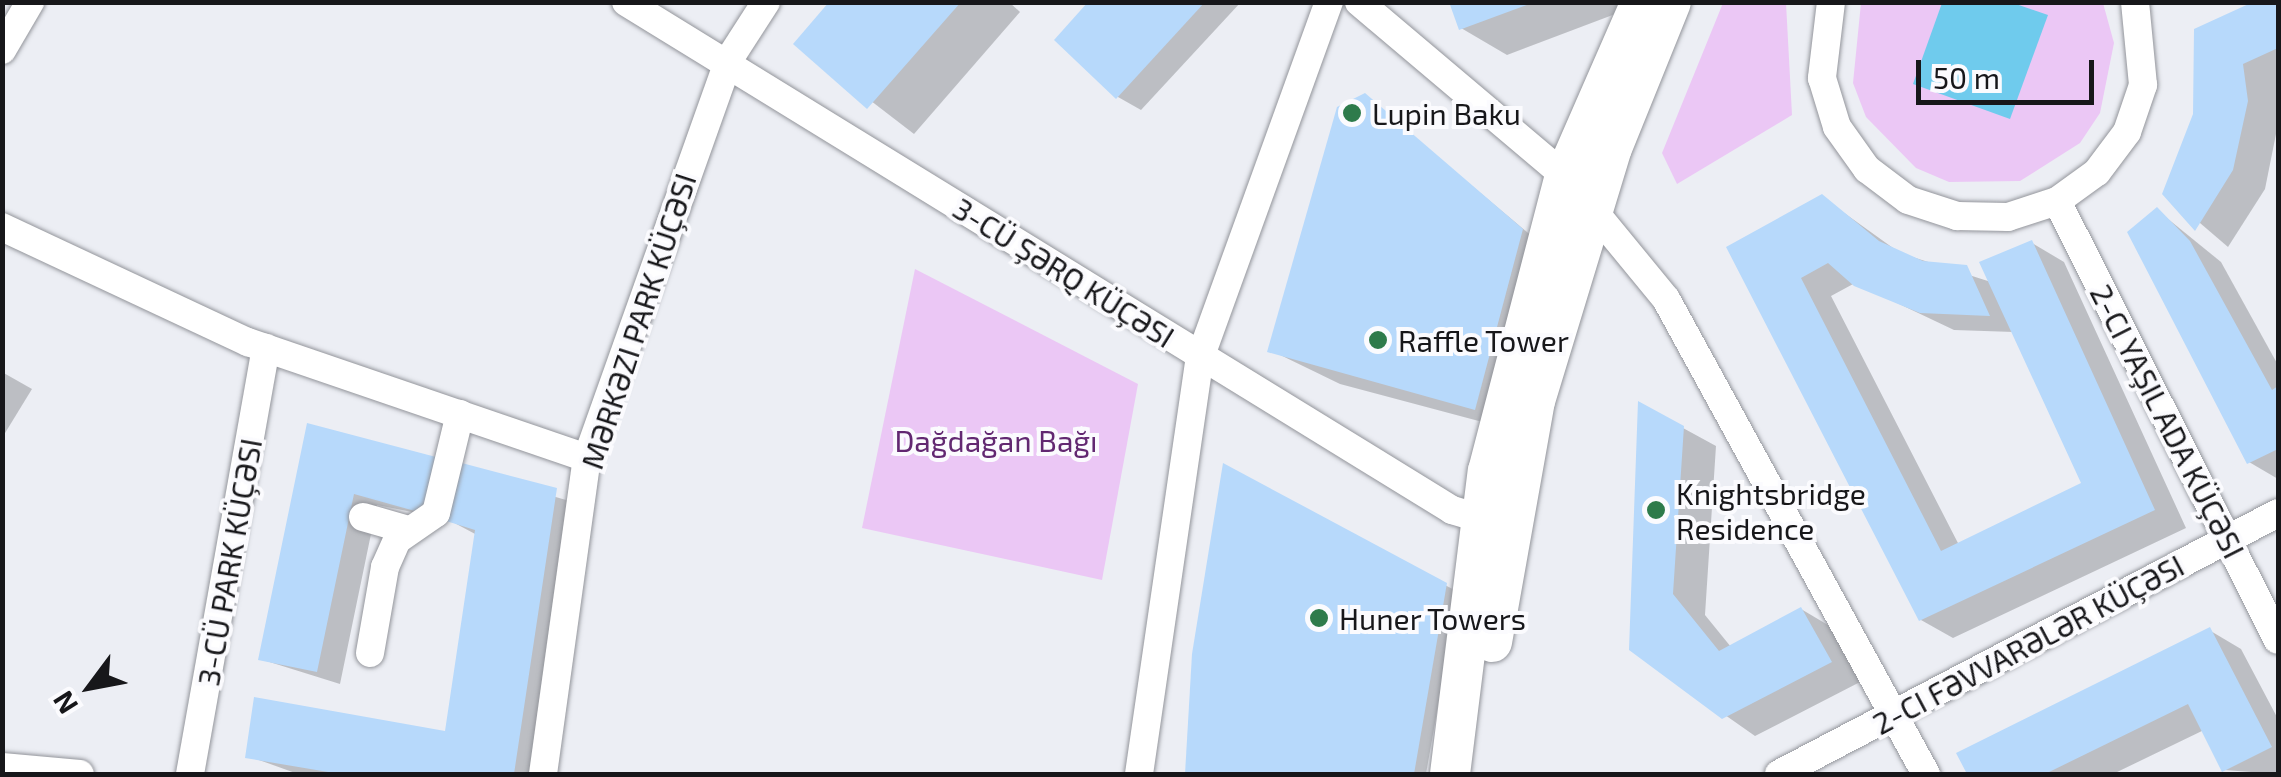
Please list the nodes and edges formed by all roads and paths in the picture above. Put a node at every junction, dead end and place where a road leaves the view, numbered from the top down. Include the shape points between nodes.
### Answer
1 (30, 2) edge
2 (626, 2) edge
3 (766, 2) edge
4 (1329, 2) edge
5 (1360, 2) edge
6 (1641, 2) edge
7 (1672, 2) edge
8 (1831, 2) edge
9 (2134, 2) edge
10 (2, 50) edge
11 (728, 60) junction
12 (1565, 176) junction
13 (2057, 201) junction
14 (1594, 213) junction
15 (2, 228) edge
16 (266, 348) junction
17 (1200, 358) junction
18 (460, 414) junction
19 (587, 458) junction
20 (2278, 513) edge
21 (363, 518) dead end
22 (1492, 523) junction
23 (408, 530) junction
24 (2228, 540) junction
25 (2278, 640) edge
26 (370, 653) dead end
27 (1895, 713) junction
28 (2, 766) edge
29 (80, 774) edge
30 (190, 774) edge
31 (543, 774) edge
32 (1139, 774) edge
33 (1450, 774) edge
34 (1476, 774) edge
35 (1778, 774) edge
36 (1926, 774) edge

1 - 10 street
2 - 11 street, 3-CÜ ŞƏRQ KÜÇƏSI
3 - 11 street, MƏRKƏZI PARK KÜÇƏSI
4 - 17 street
5 - 12 street
6 - 12 street
7 - 14 street
8 - 13 street via 1822,78 1837,127 1866,169 1908,200 1957,216 2008,216
9 - 13 street via 2143,85 2127,132 2097,172
11 - 17 street, 3-CÜ ŞƏRQ KÜÇƏSI
11 - 19 street, MƏRKƏZI PARK KÜÇƏSI
12 - 14 street
12 - 22 street
13 - 24 street
14 - 22 street
14 - 27 street via 1692,335
15 - 16 street
16 - 18 street
16 - 30 street, 3-CÜ PARK KÜÇƏSI
17 - 22 street, 3-CÜ ŞƏRQ KÜÇƏSI
17 - 32 street
18 - 19 street
18 - 23 street via 436,513
19 - 31 street, MƏRKƏZI PARK KÜÇƏSI
20 - 24 street, 2-CI FƏVVARƏLƏR KÜÇƏSI
21 - 23 street
22 - 33 street
22 - 34 street
23 - 26 street via 386,567
24 - 25 street
24 - 27 street, 2-CI FƏVVARƏLƏR KÜÇƏSI
27 - 35 street, 2-CI FƏVVARƏLƏR KÜÇƏSI
27 - 36 street
28 - 29 street

